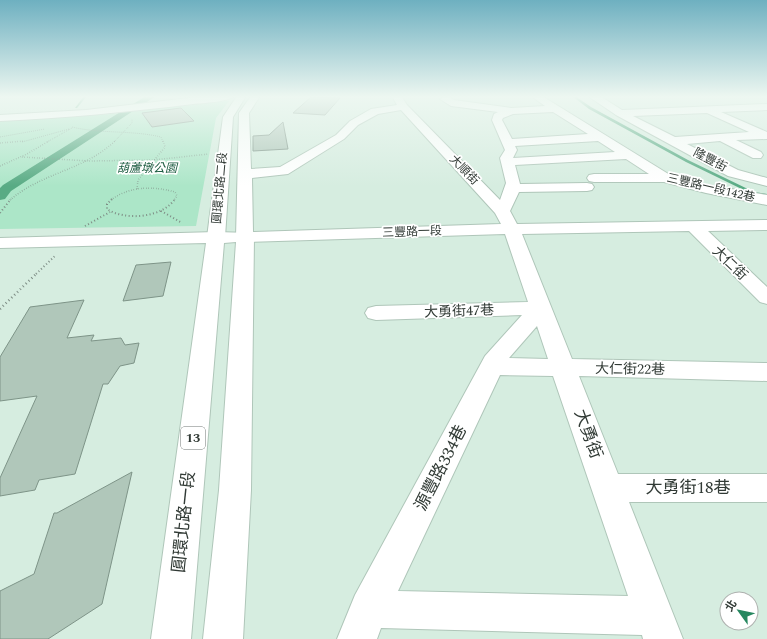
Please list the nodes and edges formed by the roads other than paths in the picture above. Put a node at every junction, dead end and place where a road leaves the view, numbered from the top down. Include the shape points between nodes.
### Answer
1 (227, 126) edge
2 (244, 126) edge
3 (351, 126) edge
4 (421, 126) edge
5 (505, 126) edge
6 (581, 126) edge
7 (645, 126) edge
8 (696, 126) dead end
9 (743, 126) edge
10 (766, 136) edge
11 (598, 137) junction
12 (721, 138) junction
13 (674, 141) junction
14 (507, 142) junction
15 (627, 155) junction
16 (757, 155) dead end
17 (506, 162) junction
18 (767, 171) edge
19 (733, 173) junction
20 (244, 174) junction
21 (665, 178) junction
22 (767, 182) edge
23 (513, 188) junction
24 (767, 200) edge
25 (507, 220) junction
26 (767, 225) edge
27 (694, 227) junction
28 (245, 236) junction
29 (216, 237) junction
30 (0, 242) edge
31 (767, 298) edge
32 (542, 308) junction
33 (376, 313) dead end
34 (493, 366) junction
35 (564, 367) junction
36 (767, 372) edge
37 (608, 488) junction
38 (767, 488) edge
39 (363, 624) edge
40 (659, 628) edge
41 (171, 639) edge
42 (223, 639) edge

1 - 29 street, 圓環北路二段
2 - 20 street, 圓環北路二段
3 - 20 street via 340,137 282,171
4 - 25 street, 大順街
5 - 14 street
6 - 11 street, 三豐路一段142巷
7 - 13 street, 隆豐街
8 - 12 street
9 - 10 street
10 - 12 street
11 - 14 street
11 - 15 street, 三豐路一段142巷
12 - 13 street
12 - 16 street
13 - 19 street, 隆豐街
14 - 17 street via 511,150
15 - 17 street
15 - 21 street, 三豐路一段142巷
17 - 23 street via 513,177
18 - 19 street
19 - 22 street, 隆豐街
20 - 28 street, 圓環北路二段
21 - 23 street
21 - 24 street, 三豐路一段142巷 via 706,189
23 - 25 street
25 - 27 street, 三豐路一段
25 - 28 street, 三豐路一段
25 - 32 street, 大勇街
26 - 27 street, 三豐路一段
27 - 31 street, 大仁街
28 - 29 street, 三豐路一段
28 - 42 street via 235,490
29 - 30 street, 三豐路一段
29 - 41 street, 圓環北路一段 / 13
32 - 33 street, 大勇街47巷
32 - 34 street, 源豐路334巷 via 497,356
32 - 35 street, 大勇街
34 - 35 street, 大仁街22巷
34 - 39 street, 源豐路334巷
35 - 36 street, 大仁街22巷
35 - 37 street, 大勇街
37 - 38 street, 大勇街18巷
37 - 40 street, 大勇街
39 - 40 street

